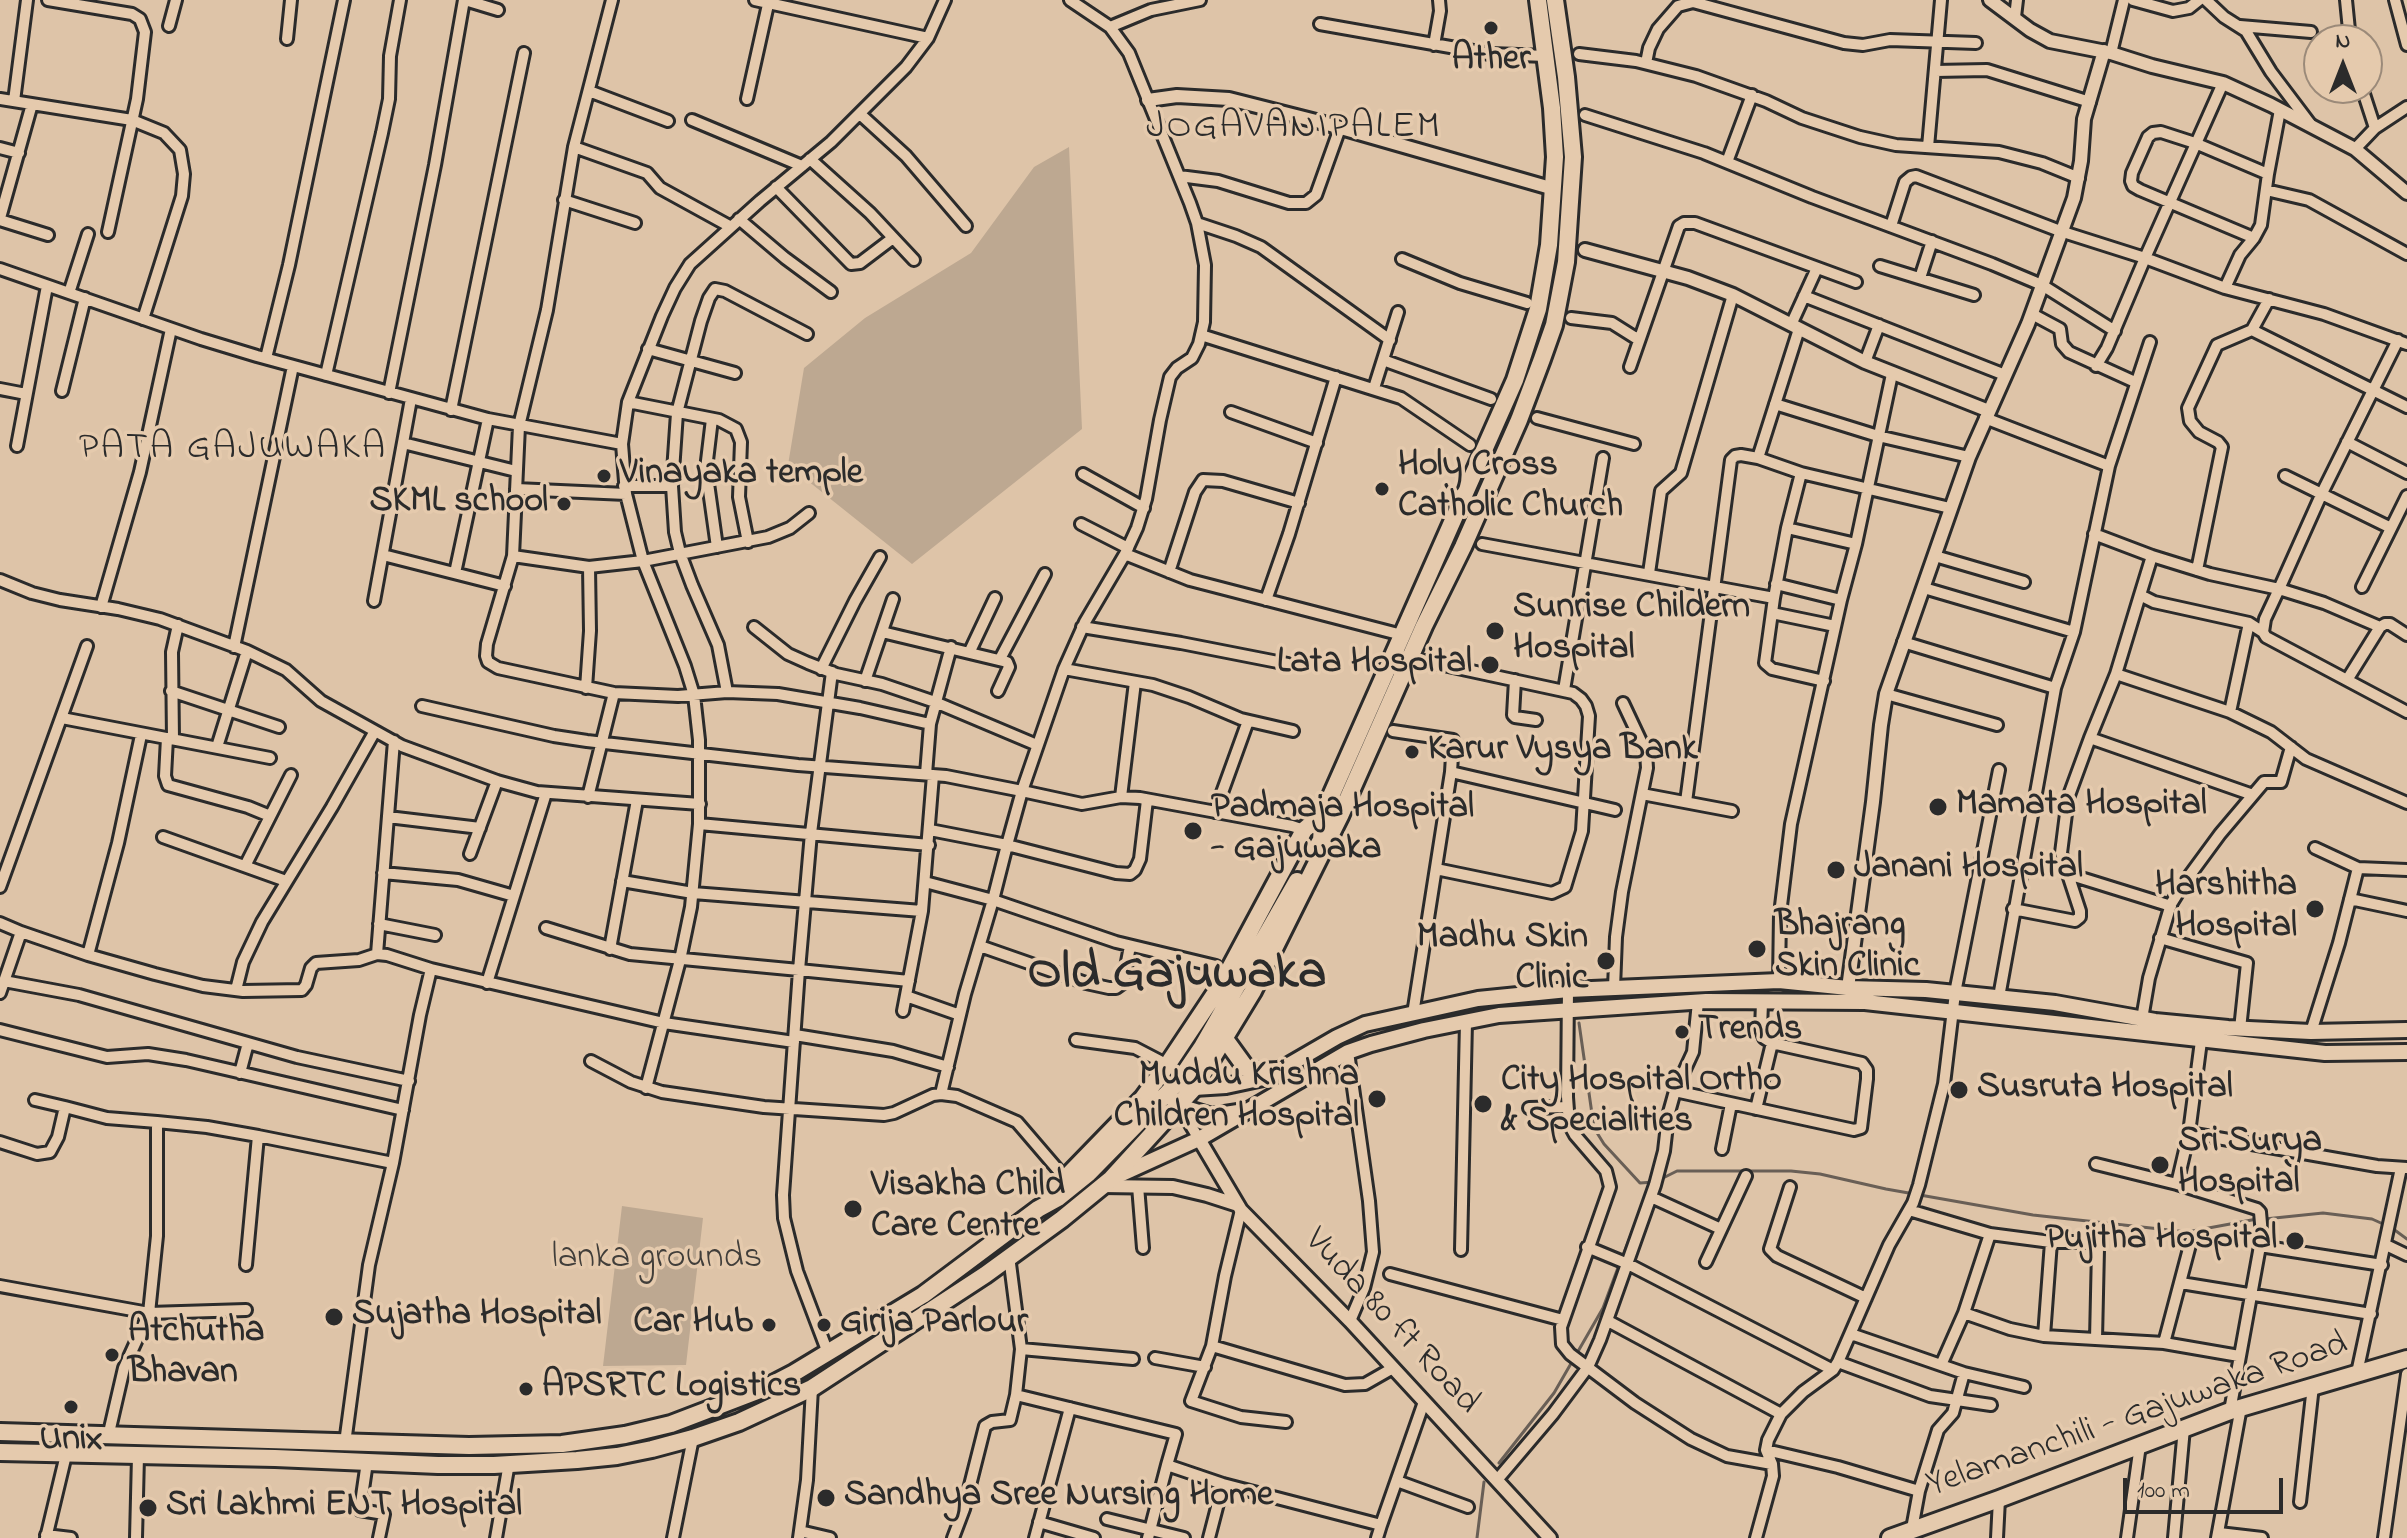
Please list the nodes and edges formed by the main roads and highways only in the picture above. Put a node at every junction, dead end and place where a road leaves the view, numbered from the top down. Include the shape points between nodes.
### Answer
1 (1538, 0) edge
2 (1555, 0) edge
3 (1338, 811) junction
4 (2407, 1030) edge
5 (1225, 1039) junction
6 (2407, 1052) edge
7 (1281, 1071) junction
8 (1186, 1084) junction
9 (1173, 1100) junction
10 (1261, 1104) junction
11 (1119, 1143) junction
12 (1130, 1156) junction
13 (1106, 1183) junction
14 (1038, 1209) junction
15 (2407, 1359) edge
16 (0, 1432) edge
17 (0, 1452) edge
18 (1902, 1534) edge

1 - 3 main road via 1552,108 1554,189 1538,309 1500,414 1402,635
2 - 3 main road via 1573,157 1566,262 1554,325 1488,491
3 - 5 main road via 1272,955
3 - 8 main road via 1202,1047
3 - 14 main road via 1304,830 1222,983 1143,1098
4 - 7 main road via 2240,1029 1999,997 1779,981 1478,999 1365,1024
5 - 7 main road via 1246,1068
5 - 8 main road
6 - 10 main road via 2325,1053 1865,1002 1698,1002 1499,1015 1371,1044
7 - 8 main road via 1244,1083
8 - 9 main road
9 - 10 main road via 1202,1114 1221,1116
9 - 11 main road
9 - 12 main road
10 - 13 main road
11 - 12 main road
11 - 14 main road via 1058,1198
12 - 13 main road
13 - 17 main road via 972,1284 812,1388 693,1438 617,1456 438,1465
14 - 16 main road via 923,1295 774,1383 720,1407 625,1435 562,1444 469,1446
15 - 18 main road, Yelamanchili - Gajuwaka Road via 2236,1409

